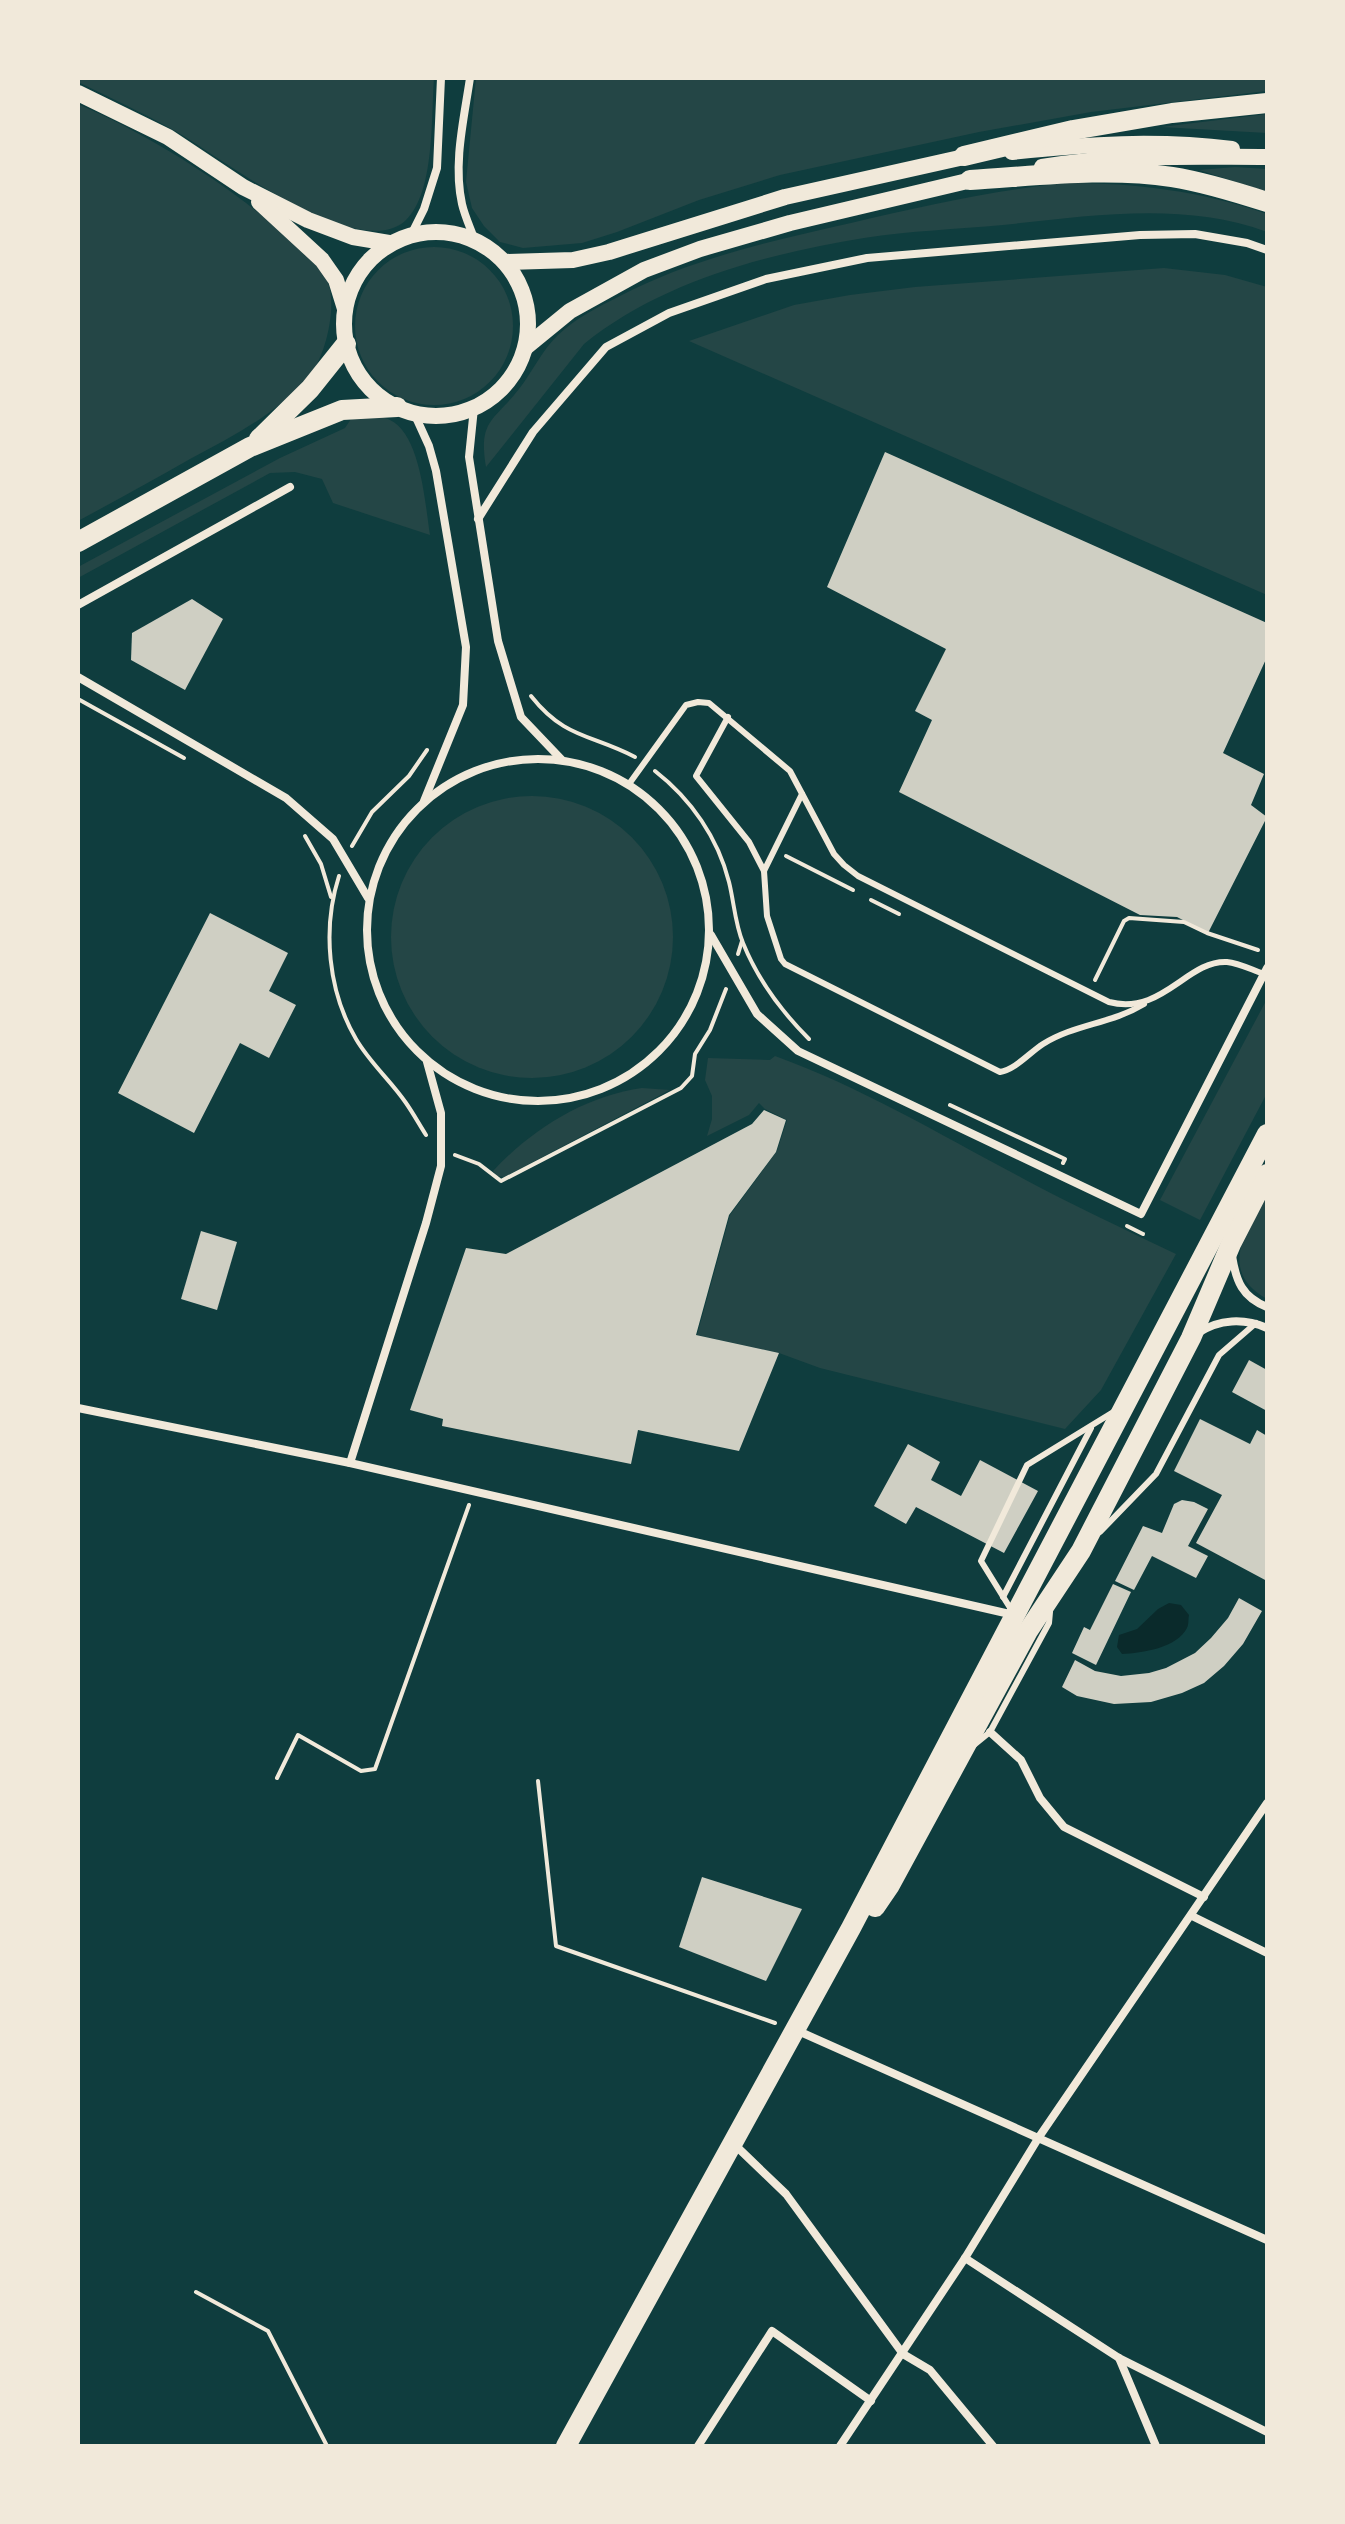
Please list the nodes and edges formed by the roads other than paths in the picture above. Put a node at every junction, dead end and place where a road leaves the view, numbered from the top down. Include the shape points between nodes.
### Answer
1 (441, 78) edge
2 (470, 78) edge
3 (78, 93) edge
4 (1267, 103) edge
5 (964, 156) junction
6 (1267, 156) edge
7 (970, 180) junction
8 (243, 187) junction
9 (1267, 202) edge
10 (411, 235) junction
11 (475, 241) junction
12 (389, 243) junction
13 (1267, 250) edge
14 (505, 262) junction
15 (345, 309) junction
16 (346, 344) junction
17 (526, 347) junction
18 (474, 408) junction
19 (405, 410) junction
20 (250, 447) junction
21 (290, 487) dead end
22 (478, 519) junction
23 (78, 542) edge
24 (78, 605) edge
25 (78, 677) edge
26 (728, 717) junction
27 (562, 760) junction
28 (629, 784) junction
29 (803, 793) junction
30 (424, 801) junction
31 (764, 871) junction
32 (368, 898) junction
33 (711, 935) junction
34 (1265, 971) edge
35 (1154, 998) junction
36 (426, 1061) junction
37 (1267, 1134) edge
38 (1267, 1174) edge
39 (1231, 1244) junction
40 (1267, 1307) edge
41 (1256, 1323) junction
42 (1267, 1328) edge
43 (1191, 1338) junction
44 (1125, 1405) junction
45 (78, 1408) edge
46 (1092, 1425) junction
47 (350, 1463) junction
48 (1081, 1551) junction
49 (1053, 1593) junction
50 (1003, 1597) junction
51 (1014, 1615) junction
52 (990, 1732) junction
53 (961, 1755) junction
54 (1267, 1803) edge
55 (1256, 1820) junction
56 (1267, 1825) edge
57 (1204, 1897) junction
58 (1192, 1916) junction
59 (851, 1928) junction
60 (1267, 1953) edge
61 (796, 2030) junction
62 (1039, 2137) junction
63 (733, 2144) junction
64 (1267, 2240) edge
65 (965, 2258) junction
66 (903, 2354) junction
67 (1119, 2358) junction
68 (871, 2401) junction
69 (1267, 2432) edge
70 (566, 2446) edge
71 (698, 2446) edge
72 (840, 2446) edge
73 (993, 2446) edge
74 (1156, 2446) edge

1 - 10 street via 437,168
2 - 11 street via 459,181
3 - 8 main road via 168,137
4 - 5 highway via 1073,130
5 - 6 main road via 1142,143 1207,145
5 - 14 main road via 785,197 609,252 573,260
6 - 7 main road via 1098,159
7 - 9 highway via 1139,173
7 - 17 main road via 790,223 644,270 570,311
8 - 12 main road via 331,230
8 - 15 main road via 322,260 336,280
10 - 11 main road via 442,232
10 - 12 main road
11 - 14 main road
12 - 15 main road via 353,284
13 - 22 street via 1195,234 1140,235 867,258 766,279 669,313 606,347 533,432
14 - 17 main road via 522,290 528,318
15 - 16 main road
16 - 19 main road via 356,370 374,392
16 - 20 highway via 310,389
17 - 18 main road via 515,372
18 - 19 main road via 446,416
18 - 22 street via 469,457
19 - 20 highway via 342,410
19 - 30 street via 429,446 436,471 466,647 463,705
20 - 23 highway
21 - 24 street
22 - 27 street via 498,641 521,717
25 - 32 street via 286,798 333,839
26 - 28 lane via 709,703 686,705
26 - 29 lane via 790,771
26 - 31 lane via 696,776 749,842
27 - 28 street via 597,768
27 - 30 street via 513,760 465,774
28 - 33 street via 674,824 702,876
29 - 31 lane
29 - 35 lane via 834,854 858,876 1117,1004
30 - 32 street via 388,845
31 - 35 lane via 767,916 785,964 1000,1072 1055,1037 1115,1019
32 - 36 street via 366,943 375,987 396,1028
33 - 34 street via 757,1014 798,1051 1141,1214
33 - 36 street via 701,989 674,1037 633,1074 595,1091 527,1102 473,1090
34 - 35 lane via 1217,963
36 - 47 street via 441,1113 441,1166
37 - 44 highway
38 - 39 highway
39 - 40 street via 1235,1277 1252,1301
39 - 43 highway
41 - 42 street
41 - 43 street via 1224,1321
41 - 48 lane via 1219,1355 1156,1474
43 - 48 highway
44 - 46 lane
44 - 51 highway
45 - 47 street
46 - 50 lane
46 - 50 lane via 1027,1465 981,1561
47 - 51 street
48 - 49 highway
49 - 52 lane via 1049,1623
49 - 53 highway
50 - 51 lane
51 - 59 highway
52 - 53 lane
52 - 57 street via 1021,1760 1040,1798 1064,1827
53 - 59 highway via 890,1885
54 - 55 street
55 - 56 street
55 - 57 street
57 - 58 street
58 - 60 street
58 - 62 street
59 - 61 highway
61 - 62 street
61 - 63 highway
62 - 64 street
62 - 65 street
63 - 66 street via 786,2194
63 - 70 highway
65 - 66 street
65 - 67 street
66 - 68 street
66 - 73 street via 930,2370
67 - 69 street
67 - 74 street
68 - 71 street via 772,2331
68 - 72 street

